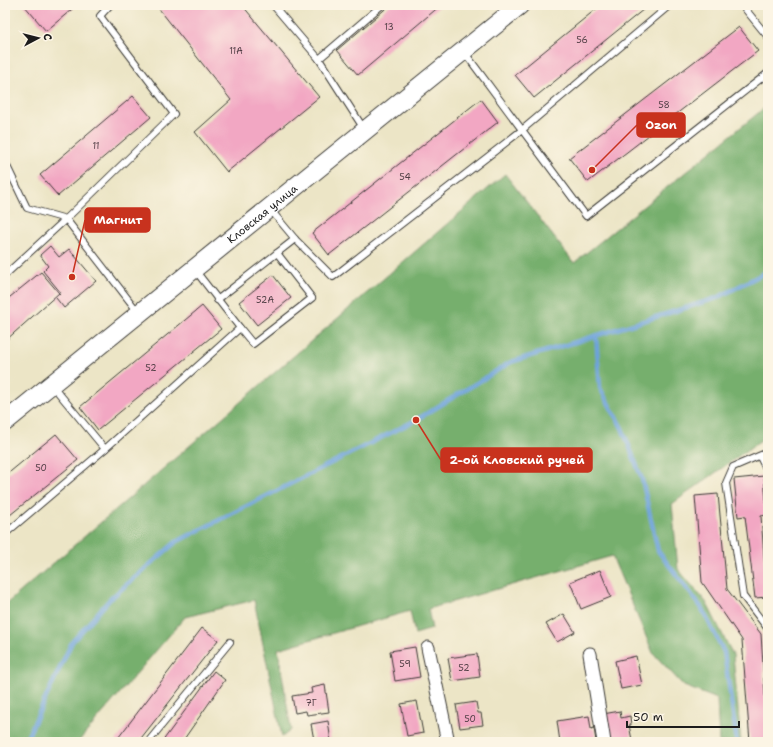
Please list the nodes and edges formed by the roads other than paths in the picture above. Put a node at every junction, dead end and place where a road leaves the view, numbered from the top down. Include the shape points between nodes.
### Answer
1 (110, 5) edge
2 (273, 5) edge
3 (382, 5) edge
4 (520, 5) edge
5 (670, 5) edge
6 (742, 5) edge
7 (768, 37) edge
8 (463, 50) junction
9 (319, 60) junction
10 (768, 73) edge
11 (365, 130) junction
12 (522, 130) junction
13 (5, 162) edge
14 (269, 208) junction
15 (66, 219) junction
16 (295, 239) junction
17 (277, 253) junction
18 (194, 269) junction
19 (5, 275) edge
20 (217, 300) junction
21 (139, 313) junction
22 (240, 328) junction
23 (52, 384) junction
24 (5, 422) edge
25 (105, 450) junction
26 (768, 452) edge
27 (760, 457) junction
28 (768, 473) edge
29 (5, 534) edge
30 (768, 629) edge
31 (230, 642) dead end
32 (428, 648) dead end
33 (590, 654) dead end
34 (148, 742) edge
35 (448, 742) edge
36 (604, 742) edge

1 - 15 lane via 100,16 174,114
2 - 9 lane
3 - 9 lane
4 - 8 street, Кловская улица
5 - 12 lane
6 - 7 lane
8 - 11 street, Кловская улица
8 - 12 lane
9 - 11 lane
10 - 12 lane via 586,216
11 - 14 street, Кловская улица
12 - 16 lane via 333,277
13 - 15 lane via 27,208
14 - 16 lane
14 - 18 street, Кловская улица
15 - 19 lane
15 - 21 lane
16 - 17 lane
17 - 20 lane
17 - 22 lane via 312,298 253,344
18 - 20 lane
18 - 21 street, Кловская улица
20 - 22 lane
21 - 23 street, Кловская улица
22 - 25 lane
23 - 24 street, Кловская улица
23 - 25 lane
25 - 29 lane
26 - 27 lane
27 - 28 lane
27 - 30 lane via 733,467 726,483 743,596
31 - 34 lane
32 - 35 street
33 - 36 street

